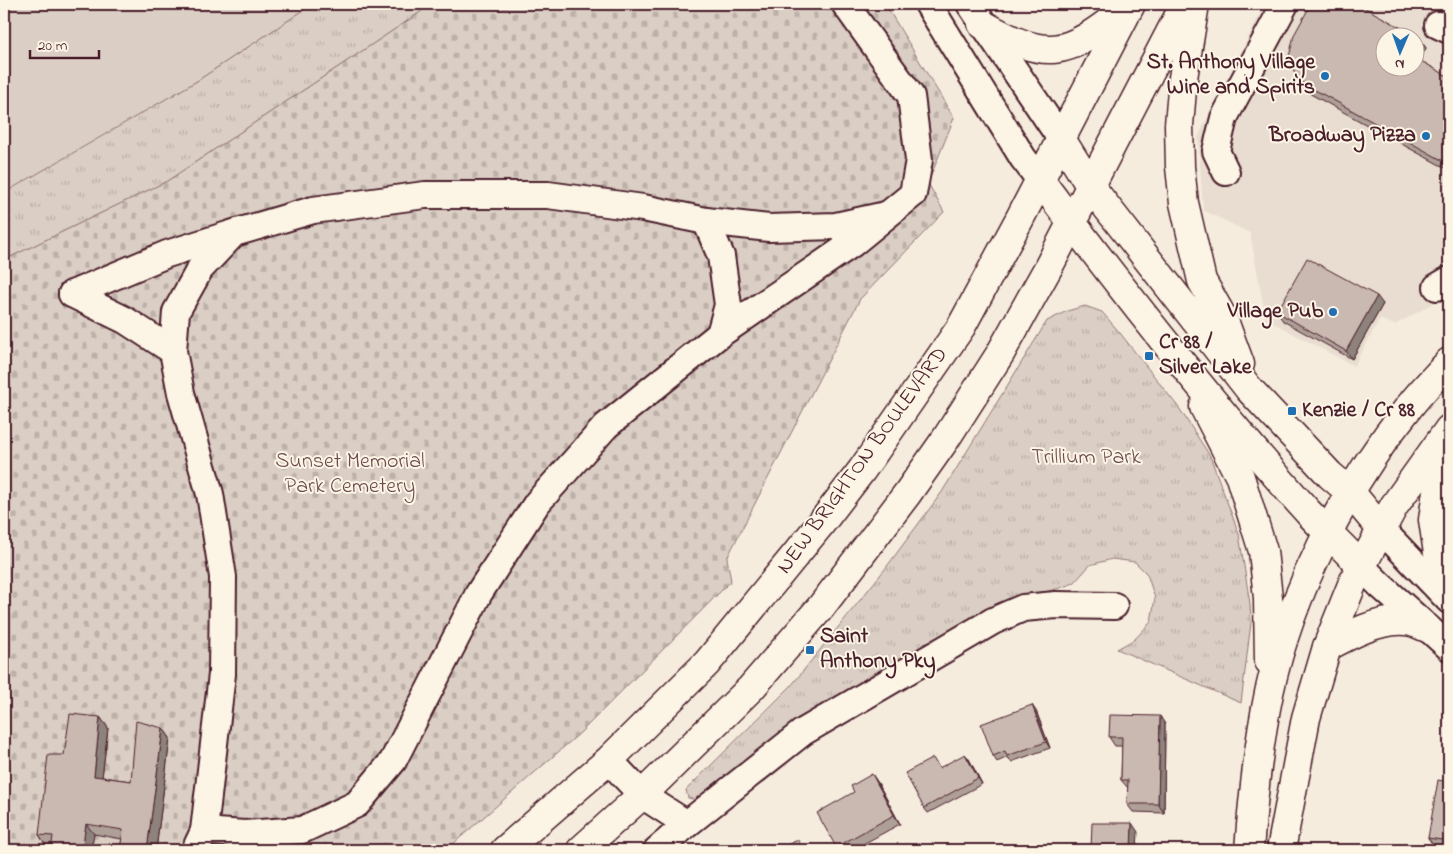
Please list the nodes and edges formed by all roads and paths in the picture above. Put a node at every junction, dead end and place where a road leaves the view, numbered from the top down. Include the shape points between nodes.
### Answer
1 (845, 4) edge
2 (928, 4) edge
3 (1185, 4) edge
4 (1195, 4) edge
5 (1285, 4) edge
6 (1130, 5) edge
7 (976, 14) edge
8 (1061, 139) junction
9 (1226, 172) dead end
10 (1040, 180) junction
11 (1091, 187) junction
12 (886, 215) junction
13 (706, 222) junction
14 (1072, 222) junction
15 (234, 234) junction
16 (720, 334) junction
17 (172, 351) junction
18 (1449, 362) edge
19 (1184, 368) junction
20 (1249, 389) junction
21 (1447, 432) edge
22 (1340, 512) junction
23 (1371, 547) junction
24 (1449, 599) edge
25 (1114, 606) dead end
26 (1427, 628) junction
27 (1327, 647) junction
28 (1449, 648) edge
29 (1269, 692) junction
30 (609, 760) junction
31 (642, 795) junction
32 (687, 824) junction
33 (199, 841) edge
34 (505, 850) edge
35 (581, 850) edge
36 (657, 850) edge
37 (1249, 850) edge
38 (1281, 850) edge

1 - 12 street via 910,96 919,160 913,194
2 - 10 street via 1023,158
3 - 11 main road
4 - 20 main road via 1179,125 1184,203 1202,281 1223,318
5 - 9 street via 1224,118 1216,151
6 - 7 main road via 1094,34 1055,49 1027,46
6 - 8 main road, NEW BRIGHTON BOULEVARD
7 - 8 street
8 - 10 main road, NEW BRIGHTON BOULEVARD
8 - 11 main road
10 - 14 main road
10 - 30 main road, NEW BRIGHTON BOULEVARD via 961,327 862,470 707,662
11 - 14 main road
11 - 20 main road
12 - 13 street via 836,226 769,228
12 - 16 street via 853,243
13 - 15 street via 644,208 548,195 425,195 313,210
13 - 16 street via 721,256 728,305
14 - 19 main road
14 - 31 main road via 1000,354 940,447 866,550 751,688
15 - 17 street via 200,269 176,312
15 - 17 street via 167,254 72,294 125,320
16 - 33 street via 606,426 537,503 479,593 393,761 357,804 302,830
17 - 33 street via 210,494 223,578 222,674
18 - 22 main road via 1409,406 1367,464
19 - 22 main road via 1310,514
19 - 29 main road via 1240,477 1263,551 1268,598
20 - 22 main road via 1330,474
21 - 23 main road via 1394,506
21 - 24 main road via 1433,520 1441,574
22 - 23 main road
22 - 23 main road
22 - 29 main road via 1320,547 1290,619
23 - 24 street
23 - 26 street via 1380,585
23 - 27 main road
25 - 32 street via 1022,608 993,621 803,732
26 - 27 main road via 1405,621 1388,622 1362,629
26 - 28 street
27 - 38 main road via 1306,718
29 - 37 main road via 1254,778
30 - 31 street
30 - 34 main road, NEW BRIGHTON BOULEVARD
31 - 32 street
31 - 35 main road
32 - 36 street

